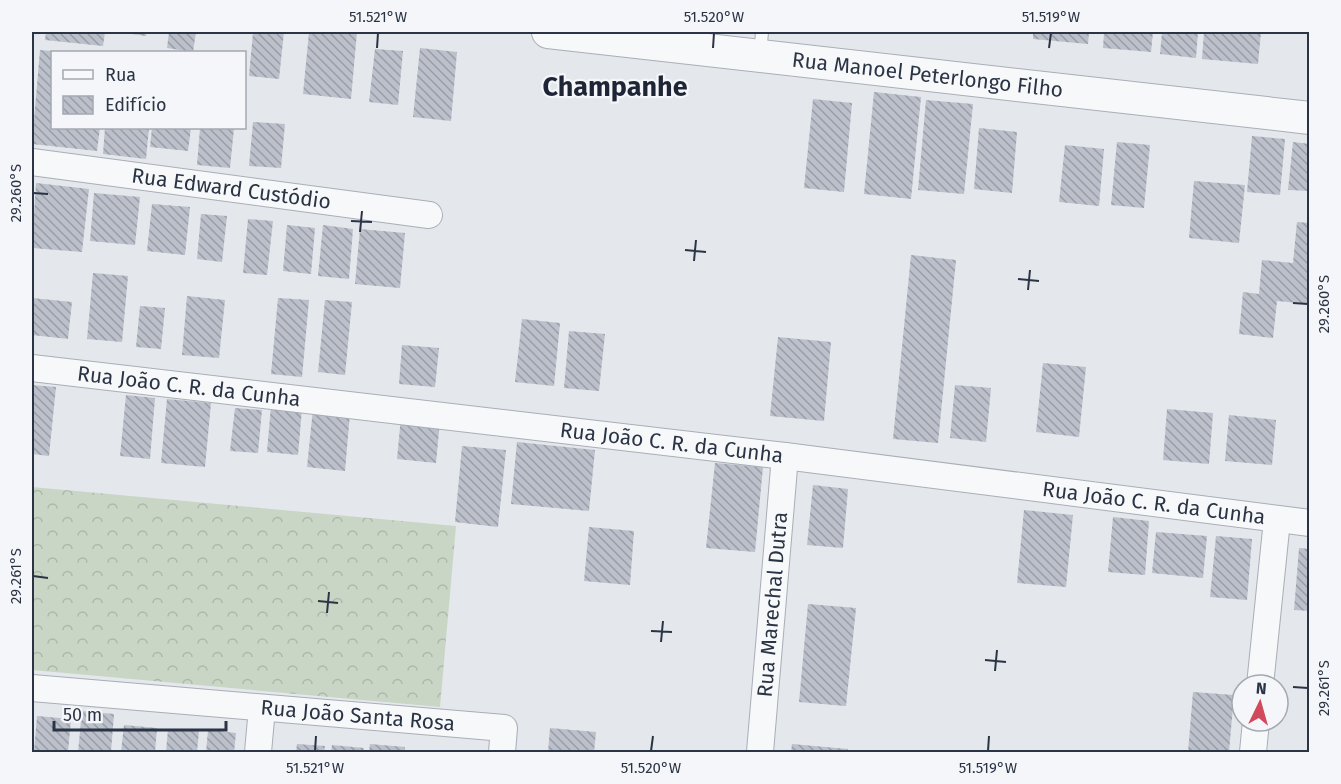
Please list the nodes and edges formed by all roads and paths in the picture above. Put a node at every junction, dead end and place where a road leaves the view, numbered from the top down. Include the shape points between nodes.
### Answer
1 (548, 32) edge
2 (761, 44) edge
3 (1310, 118) edge
4 (32, 162) edge
5 (429, 215) dead end
6 (32, 368) edge
7 (785, 456) junction
8 (1277, 520) junction
9 (1310, 524) edge
10 (1261, 673) edge
11 (32, 688) edge
12 (262, 708) junction
13 (1254, 733) edge
14 (503, 740) edge
15 (258, 753) edge
16 (760, 753) edge
17 (1252, 753) edge

1 - 2 street, Rua Manoel Peterlongo Filho
2 - 3 street, Rua Manoel Peterlongo Filho
4 - 5 street, Rua Edward Custódio
6 - 7 street, Rua João C. R. da Cunha
7 - 8 street, Rua João C. R. da Cunha
7 - 16 street, Rua Marechal Dutra
8 - 9 street, Rua João C. R. da Cunha
8 - 10 street
11 - 12 street, Rua João Santa Rosa
12 - 14 street, Rua João Santa Rosa
12 - 15 street
13 - 17 street

